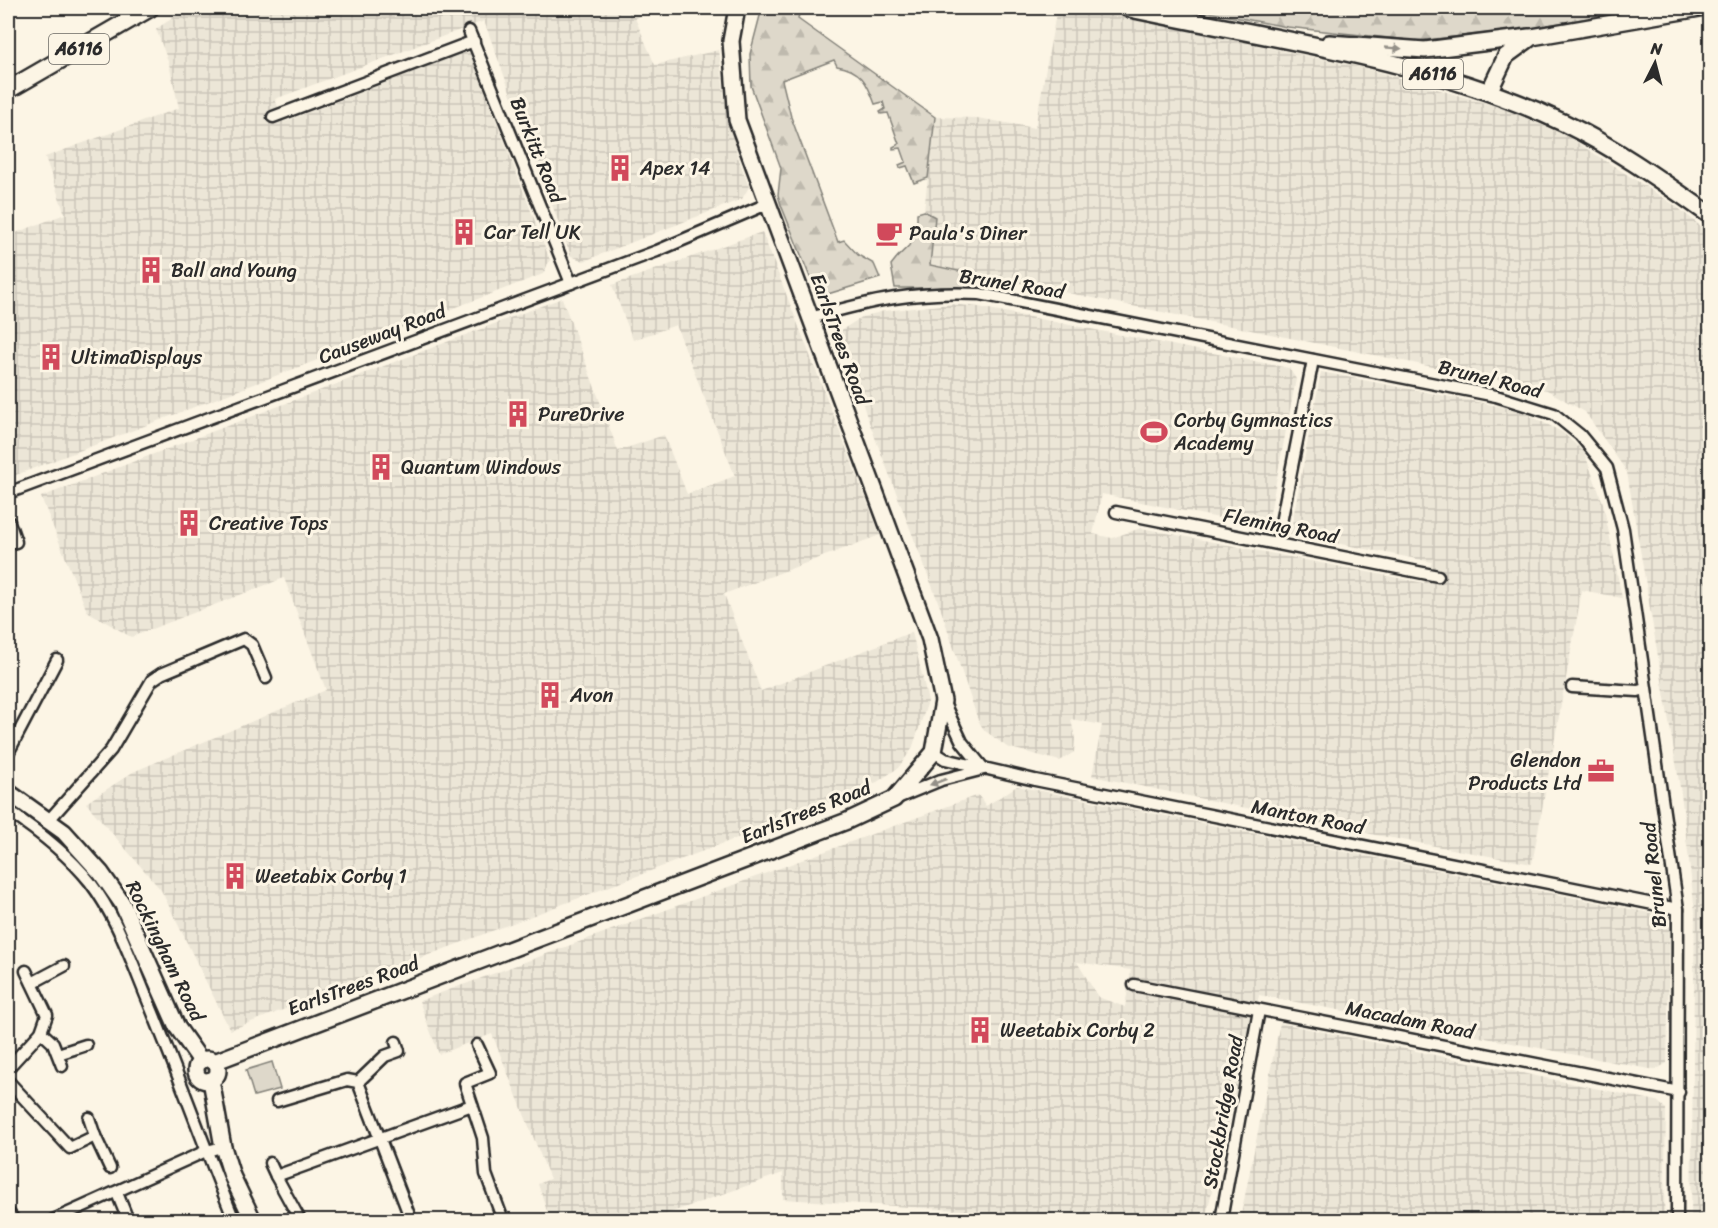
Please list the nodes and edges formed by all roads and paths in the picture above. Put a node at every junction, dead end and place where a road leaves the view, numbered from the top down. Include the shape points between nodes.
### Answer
1 (150, 8) edge
2 (737, 8) edge
3 (1128, 8) edge
4 (1700, 8) edge
5 (1532, 37) junction
6 (1293, 40) junction
7 (8, 90) edge
8 (1489, 92) junction
9 (273, 117) dead end
10 (767, 204) junction
11 (1710, 215) edge
12 (571, 283) junction
13 (810, 318) junction
14 (1312, 360) junction
15 (8, 493) edge
16 (1116, 512) dead end
17 (9, 522) edge
18 (1277, 543) junction
19 (8, 544) edge
20 (1438, 576) dead end
21 (57, 660) dead end
22 (266, 678) dead end
23 (1572, 687) dead end
24 (1645, 689) junction
25 (943, 701) junction
26 (934, 752) junction
27 (8, 753) edge
28 (984, 769) junction
29 (8, 792) edge
30 (894, 799) junction
31 (8, 811) edge
32 (49, 820) junction
33 (1678, 909) junction
34 (64, 966) dead end
35 (26, 971) dead end
36 (32, 983) junction
37 (1134, 985) dead end
38 (1259, 1010) junction
39 (41, 1032) junction
40 (86, 1045) dead end
41 (477, 1045) dead end
42 (399, 1052) dead end
43 (58, 1054) junction
44 (208, 1062) junction
45 (62, 1066) dead end
46 (8, 1068) edge
47 (8, 1081) edge
48 (358, 1082) junction
49 (1679, 1092) junction
50 (277, 1101) dead end
51 (472, 1105) junction
52 (89, 1118) dead end
53 (95, 1136) junction
54 (381, 1139) junction
55 (223, 1147) junction
56 (206, 1151) junction
57 (270, 1163) dead end
58 (110, 1168) dead end
59 (276, 1176) junction
60 (117, 1192) junction
61 (8, 1212) edge
62 (14, 1221) edge
63 (53, 1221) edge
64 (128, 1221) edge
65 (234, 1221) edge
66 (253, 1221) edge
67 (300, 1221) edge
68 (411, 1221) edge
69 (503, 1221) edge
70 (1221, 1221) edge
71 (1677, 1221) edge

1 - 7 main road, A6116
2 - 10 street, EarlsTrees Road via 731,40 737,120
3 - 6 main road, A6116
4 - 5 street
6 -> 5 street via 1425,50
5 - 8 street via 1506,56
6 - 8 main road, A6116 via 1410,67
8 - 11 main road, A6116 via 1564,123 1634,161
9 - 12 street, Burkitt Road via 472,36
10 - 12 street, Causeway Road
10 - 13 street, EarlsTrees Road
12 - 15 street, Causeway Road
13 - 14 street, Brunel Road via 892,296 980,294
13 - 25 street, EarlsTrees Road via 930,639
14 - 18 street
14 - 24 street, Brunel Road via 1496,396 1554,414 1580,435 1607,468 1620,519
16 - 18 street, Fleming Road
17 - 19 street via 16,542
18 - 20 street, Fleming Road
21 - 27 street
22 - 32 street via 252,645 244,639 161,674 152,680 111,750
23 - 24 street
24 - 33 street, Brunel Road
25 - 26 street, EarlsTrees Road
25 - 28 street via 962,742
26 - 28 street, Manton Road via 945,759
26 - 30 street, EarlsTrees Road
28 -> 30 street via 941,780
28 - 33 street, Manton Road
29 - 32 street, Rockingham Road
30 - 44 street, EarlsTrees Road via 848,820
31 - 56 street via 66,856 104,904 120,932
32 - 44 street, Rockingham Road via 101,873 122,903 177,1027
33 - 49 street, Brunel Road
34 - 36 street
35 - 36 street
36 - 39 street via 47,1015
37 - 38 street, Macadam Road
38 - 49 street, Macadam Road
38 - 70 street, Stockbridge Road
39 - 43 street
39 - 46 street
40 - 43 street
41 - 51 street via 490,1073 465,1083
42 - 48 street via 385,1056
43 - 45 street
44 - 55 street via 217,1073 211,1080
47 - 53 street via 70,1148
48 - 50 street via 347,1080
48 - 54 street
49 - 71 street, Brunel Road
51 - 54 street
51 - 69 street via 483,1138 486,1174
52 - 53 street
53 - 58 street
54 - 59 street
54 - 68 street
55 - 56 street
55 - 66 street
56 - 60 street
56 - 65 street
57 - 59 street
59 - 67 street
60 - 63 street
60 - 64 street
61 - 62 street

